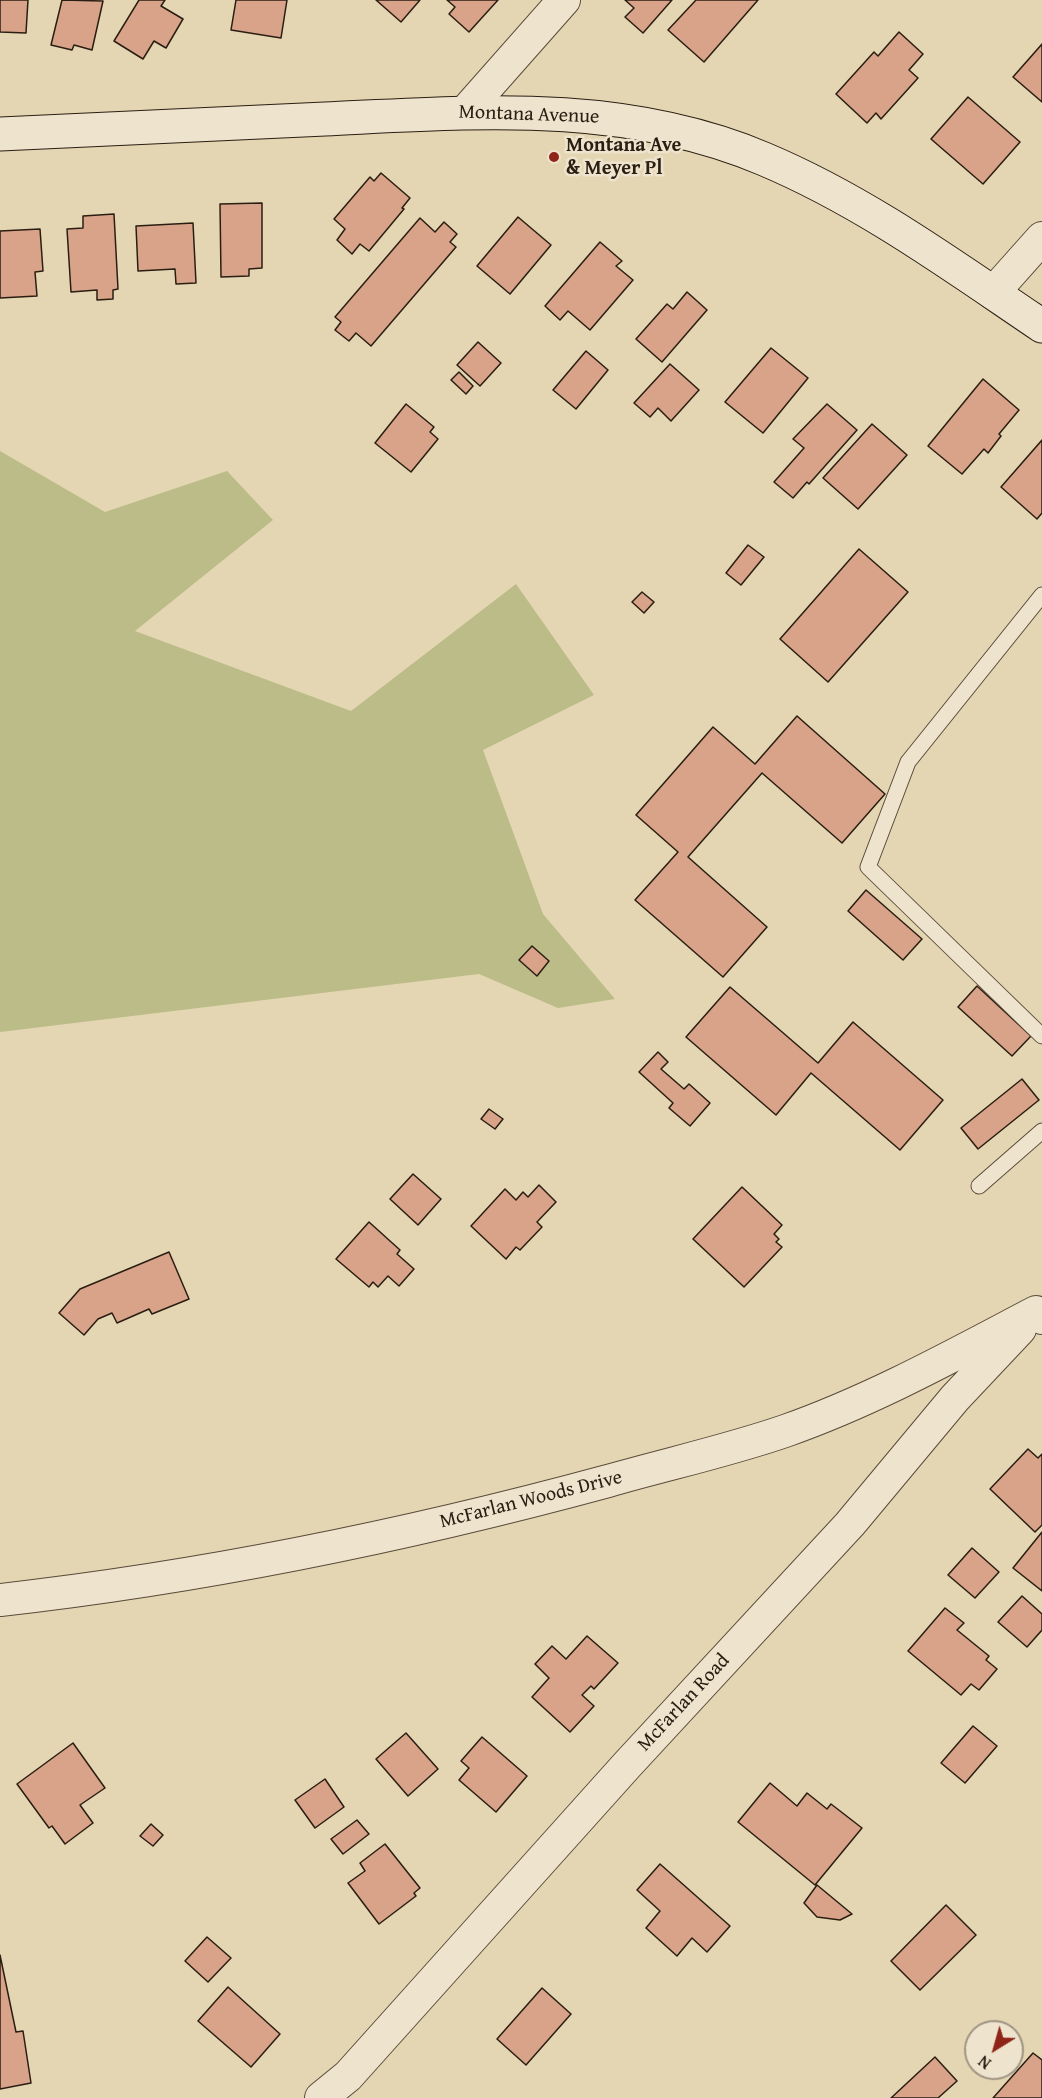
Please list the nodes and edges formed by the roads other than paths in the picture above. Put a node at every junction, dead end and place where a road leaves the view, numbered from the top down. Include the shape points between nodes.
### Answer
1 (564, 0) edge
2 (465, 112) junction
3 (0, 134) edge
4 (1042, 238) edge
5 (993, 293) junction
6 (1042, 326) edge
7 (1042, 595) edge
8 (1042, 1036) edge
9 (1042, 1131) edge
10 (979, 1186) dead end
11 (1040, 1311) edge
12 (0, 1600) edge
13 (321, 2098) edge

1 - 2 street
2 - 3 street, Montana Avenue
2 - 5 street, Montana Avenue via 557,112 617,118 691,134 736,149 831,190
4 - 5 street
5 - 6 street, Montana Avenue
7 - 8 lane via 908,762 868,867
9 - 10 lane
11 - 12 street, McFarlan Woods Drive via 884,1392 786,1431 699,1457 500,1510 298,1554 82,1591
11 - 13 street, McFarlan Road via 955,1398 850,1524 348,2076

